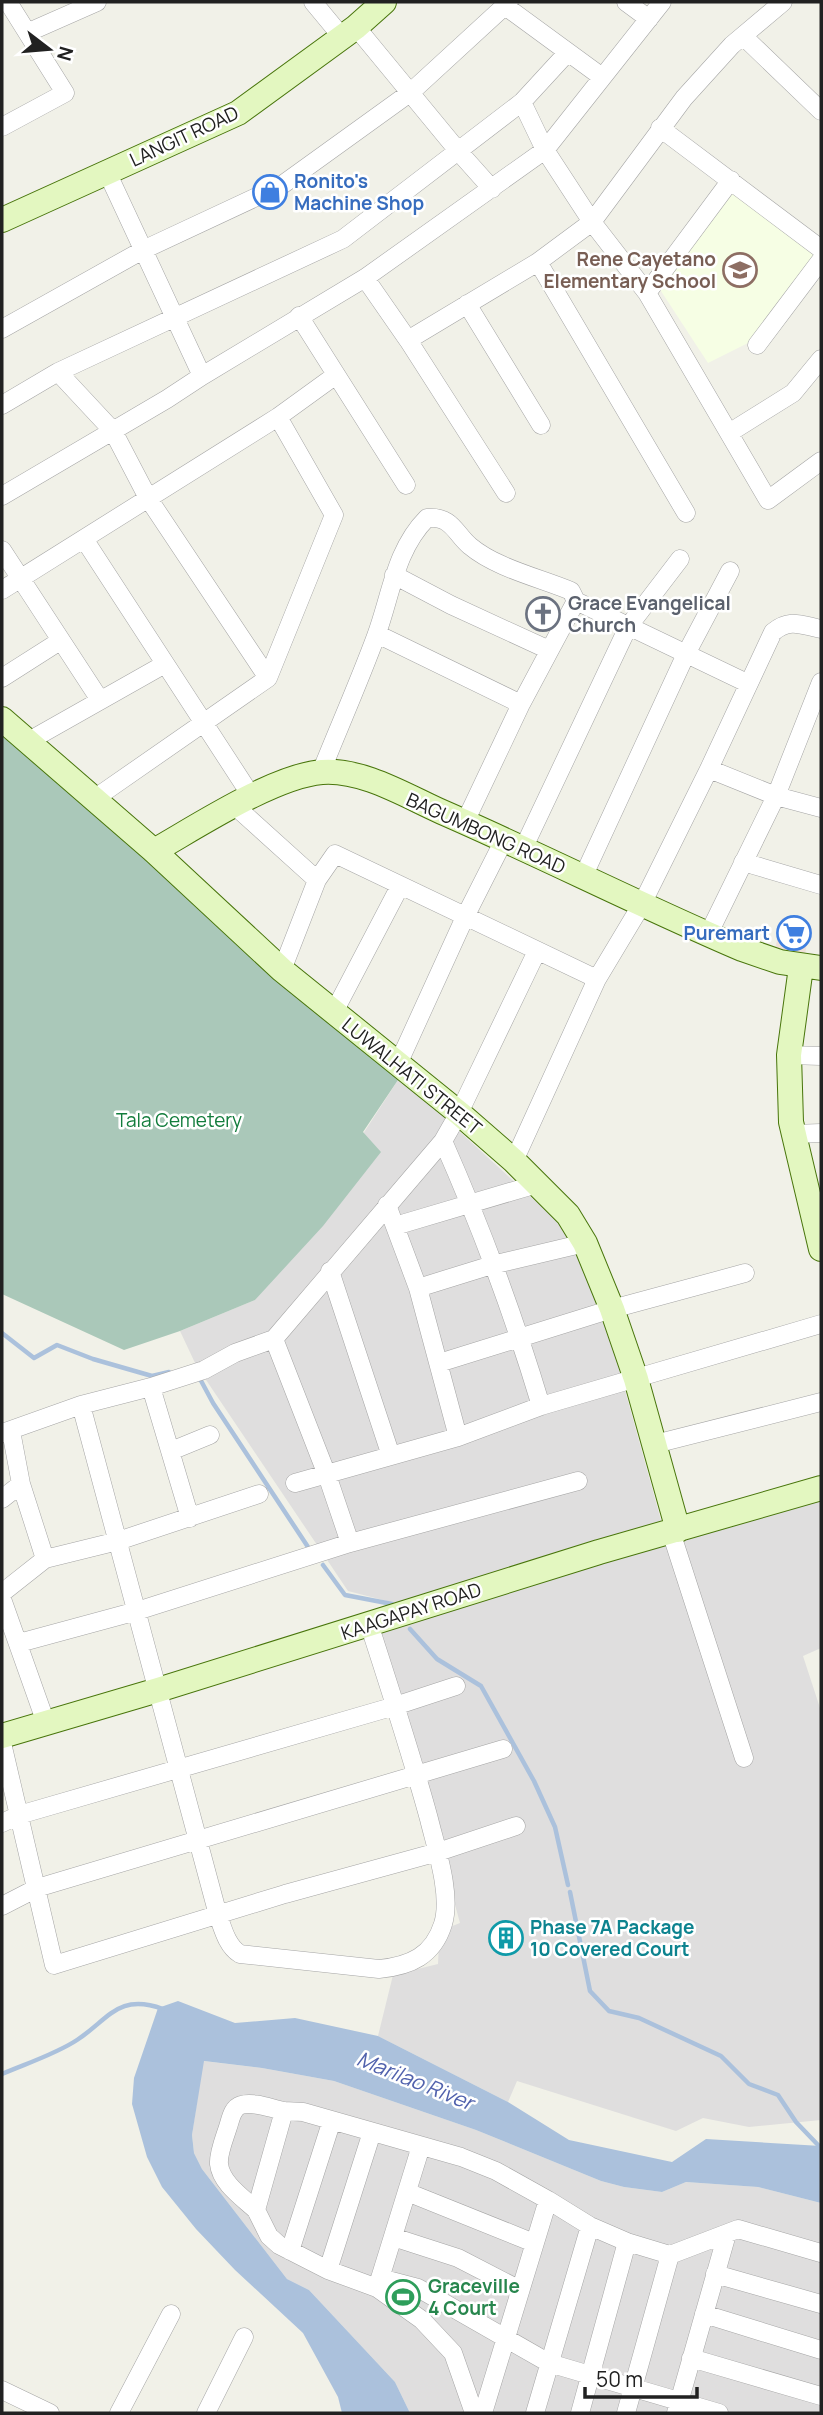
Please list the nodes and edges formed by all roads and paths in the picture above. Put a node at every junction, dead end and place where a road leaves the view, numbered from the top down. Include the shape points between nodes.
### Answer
1 (8, 2) edge
2 (97, 2) edge
3 (313, 2) edge
4 (384, 2) edge
5 (626, 2) edge
6 (662, 2) edge
7 (783, 2) edge
8 (507, 4) edge
9 (649, 19) junction
10 (349, 32) junction
11 (29, 33) junction
12 (743, 36) junction
13 (568, 52) junction
14 (602, 77) junction
15 (411, 92) junction
16 (522, 102) junction
17 (821, 111) edge
18 (2, 127) edge
19 (660, 128) junction
20 (545, 150) junction
21 (458, 152) junction
22 (107, 172) junction
23 (731, 180) junction
24 (492, 189) junction
25 (2, 220) edge
26 (592, 222) junction
27 (821, 248) edge
28 (143, 250) junction
29 (821, 260) edge
30 (538, 261) junction
31 (365, 278) junction
32 (647, 293) junction
33 (467, 304) junction
34 (176, 316) junction
35 (299, 316) junction
36 (2, 329) edge
37 (408, 340) junction
38 (757, 345) dead end
39 (821, 359) edge
40 (58, 372) junction
41 (335, 375) junction
42 (202, 376) junction
43 (2, 405) edge
44 (278, 417) junction
45 (541, 425) dead end
46 (113, 431) junction
47 (729, 433) junction
48 (821, 461) edge
49 (406, 485) dead end
50 (506, 493) dead end
51 (2, 496) edge
52 (148, 498) junction
53 (686, 513) dead end
54 (84, 539) junction
55 (2, 551) edge
56 (680, 559) dead end
57 (730, 571) dead end
58 (394, 575) junction
59 (20, 579) junction
60 (2, 590) edge
61 (576, 601) junction
62 (628, 627) junction
63 (821, 629) edge
64 (377, 634) junction
65 (60, 641) junction
66 (549, 650) junction
67 (686, 654) junction
68 (165, 664) junction
69 (2, 678) edge
70 (268, 678) junction
71 (821, 682) edge
72 (747, 683) junction
73 (100, 700) junction
74 (522, 704) junction
75 (2, 719) edge
76 (203, 723) junction
77 (814, 724) edge
78 (27, 742) junction
79 (709, 769) junction
80 (321, 772) junction
81 (776, 796) junction
82 (94, 799) junction
83 (244, 802) junction
84 (821, 808) edge
85 (465, 822) junction
86 (513, 844) junction
87 (154, 850) junction
88 (743, 862) junction
89 (583, 877) junction
90 (317, 880) junction
91 (821, 885) edge
92 (400, 886) junction
93 (642, 904) junction
94 (465, 917) junction
95 (708, 935) junction
96 (537, 951) junction
97 (811, 967) edge
98 (282, 970) junction
99 (597, 979) junction
100 (334, 1013) junction
101 (789, 1055) junction
102 (821, 1056) edge
103 (398, 1065) junction
104 (460, 1113) junction
105 (821, 1133) edge
106 (793, 1134) junction
107 (443, 1141) junction
108 (514, 1161) junction
109 (537, 1184) junction
110 (387, 1205) junction
111 (471, 1205) junction
112 (395, 1226) junction
113 (585, 1243) junction
114 (821, 1249) edge
115 (492, 1265) junction
116 (330, 1271) junction
117 (745, 1273) dead end
118 (418, 1288) junction
119 (612, 1309) junction
120 (821, 1324) edge
121 (521, 1338) junction
122 (274, 1339) junction
123 (439, 1363) junction
124 (636, 1379) junction
125 (151, 1387) junction
126 (821, 1402) edge
127 (81, 1405) junction
128 (541, 1406) junction
129 (6, 1432) edge
130 (210, 1435) dead end
131 (457, 1437) junction
132 (654, 1444) junction
133 (171, 1451) junction
134 (391, 1456) junction
135 (327, 1475) junction
136 (578, 1480) dead end
137 (295, 1483) dead end
138 (21, 1484) junction
139 (821, 1488) edge
140 (259, 1494) dead end
141 (2, 1499) edge
142 (190, 1518) junction
143 (674, 1531) junction
144 (118, 1541) junction
145 (350, 1544) junction
146 (45, 1559) junction
147 (2, 1593) edge
148 (2, 1599) edge
149 (136, 1611) junction
150 (369, 1625) junction
151 (19, 1643) junction
152 (456, 1686) dead end
153 (158, 1690) junction
154 (395, 1706) junction
155 (46, 1723) junction
156 (2, 1735) edge
157 (2, 1743) edge
158 (503, 1749) dead end
159 (744, 1758) dead end
160 (179, 1769) junction
161 (417, 1776) junction
162 (19, 1815) junction
163 (2, 1823) edge
164 (516, 1826) dead end
165 (198, 1841) junction
166 (438, 1852) junction
167 (37, 1888) junction
168 (2, 1906) edge
169 (218, 1915) junction
170 (284, 2111) junction
171 (332, 2120) junction
172 (372, 2132) junction
173 (421, 2146) junction
174 (407, 2192) junction
175 (548, 2200) junction
176 (256, 2210) junction
177 (590, 2226) junction
178 (727, 2234) junction
179 (393, 2236) junction
180 (627, 2242) junction
181 (534, 2243) junction
182 (290, 2250) junction
183 (821, 2253) edge
184 (670, 2255) junction
185 (328, 2270) junction
186 (715, 2274) junction
187 (378, 2283) junction
188 (520, 2290) junction
189 (821, 2304) edge
190 (171, 2314) dead end
191 (704, 2314) junction
192 (244, 2337) dead end
193 (506, 2340) junction
194 (821, 2350) edge
195 (691, 2358) junction
196 (549, 2362) junction
197 (590, 2376) junction
198 (633, 2389) junction
199 (2, 2390) edge
200 (821, 2396) edge
201 (821, 2404) edge
202 (678, 2408) edge
203 (50, 2413) edge
204 (119, 2413) edge
205 (206, 2413) edge
206 (474, 2413) edge
207 (482, 2413) edge
208 (535, 2413) edge
209 (580, 2413) edge
210 (626, 2413) edge
211 (719, 2413) edge
212 (819, 2413) edge

1 - 11 street
2 - 11 street
3 - 10 street
4 - 10 street, LANGIT ROAD
5 - 9 street
6 - 9 street
7 - 12 street
8 - 13 street
8 - 15 street
9 - 14 street
10 - 15 street
10 - 22 street, LANGIT ROAD via 238,113
11 - 18 street via 65,93
12 - 17 street
12 - 19 street
13 - 14 street
13 - 16 street
14 - 20 street
15 - 21 street
15 - 28 street via 282,185
16 - 20 street
16 - 21 street
19 - 23 street
19 - 26 street
20 - 24 street
20 - 26 street
21 - 24 street
21 - 34 street via 343,239
22 - 25 street, LANGIT ROAD
22 - 28 street
23 - 27 street
23 - 32 street
24 - 31 street
26 - 30 street
26 - 32 street
28 - 34 street
28 - 36 street
29 - 38 street
30 - 33 street
30 - 53 street
31 - 35 street
31 - 37 street
32 - 47 street
33 - 37 street
33 - 45 street
34 - 40 street
34 - 42 street
35 - 41 street
35 - 42 street
37 - 50 street
39 - 47 street via 793,393
40 - 43 street
40 - 46 street
41 - 44 street
41 - 49 street
42 - 46 street
44 - 52 street
44 - 70 street via 334,515
46 - 51 street
46 - 52 street
47 - 48 street via 768,499
52 - 54 street
52 - 70 street
54 - 59 street
54 - 68 street
55 - 59 street
56 - 62 street
57 - 67 street
58 - 61 street via 412,536 427,518 435,517 457,528 470,546 484,555 571,591
58 - 64 street
58 - 66 street
59 - 60 street
59 - 65 street
61 - 62 street
61 - 66 street
62 - 67 street
62 - 86 street
63 - 72 street via 783,624 773,632
64 - 74 street
64 - 80 street
65 - 69 street
65 - 73 street
66 - 74 street
67 - 72 street
67 - 89 street
68 - 73 street
68 - 76 street
70 - 76 street
71 - 77 street
72 - 79 street
73 - 78 street
74 - 85 street
75 - 78 street, LUWALHATI STREET
76 - 82 street
76 - 83 street
77 - 81 street
78 - 82 street, LUWALHATI STREET
79 - 81 street
79 - 93 street
80 - 83 street, BAGUMBONG ROAD via 281,782
80 - 85 street, BAGUMBONG ROAD via 356,776
81 - 84 street
81 - 88 street
82 - 87 street, LUWALHATI STREET
83 - 87 street, BAGUMBONG ROAD
83 - 90 street
85 - 86 street, BAGUMBONG ROAD
86 - 89 street, BAGUMBONG ROAD
86 - 94 street
87 - 98 street, LUWALHATI STREET
88 - 91 street
88 - 95 street
89 - 93 street, BAGUMBONG ROAD
90 - 92 street via 335,854
90 - 98 street
92 - 94 street
92 - 100 street
93 - 95 street, BAGUMBONG ROAD
93 - 99 street
94 - 96 street
94 - 103 street
95 - 97 street, BAGUMBONG ROAD via 757,955
96 - 99 street
96 - 104 street
97 - 101 street
98 - 100 street, LUWALHATI STREET
99 - 108 street
100 - 103 street, LUWALHATI STREET
101 - 102 street
101 - 106 street
103 - 104 street, LUWALHATI STREET
104 - 107 street
104 - 108 street, LUWALHATI STREET
105 - 106 street
106 - 114 street
107 - 110 street
107 - 111 street
108 - 109 street, LUWALHATI STREET
109 - 111 street
109 - 113 street, LUWALHATI STREET via 568,1215
110 - 112 street
110 - 116 street
111 - 112 street
111 - 115 street
112 - 118 street
113 - 115 street
113 - 119 street, LUWALHATI STREET
115 - 118 street
115 - 121 street
116 - 122 street
116 - 134 street
117 - 119 street
118 - 123 street
119 - 121 street
119 - 124 street, LUWALHATI STREET
120 - 124 street
121 - 123 street
121 - 128 street
122 - 125 street
122 - 135 street
123 - 131 street
124 - 128 street
124 - 132 street, LUWALHATI STREET
125 - 127 street
125 - 133 street
126 - 132 street
127 - 129 street
127 - 144 street
128 - 131 street
129 - 138 street
130 - 133 street
131 - 134 street
132 - 143 street, LUWALHATI STREET
133 - 142 street
134 - 135 street
135 - 137 street
135 - 145 street
136 - 145 street
138 - 141 street
138 - 146 street
139 - 143 street, KAAGAPAY ROAD
140 - 142 street
142 - 144 street
143 - 150 street, KAAGAPAY ROAD
143 - 159 street
144 - 146 street
144 - 149 street
145 - 149 street
146 - 147 street
148 - 151 street
149 - 151 street
149 - 153 street
150 - 153 street, KAAGAPAY ROAD
150 - 154 street
151 - 155 street
152 - 154 street
153 - 155 street, KAAGAPAY ROAD
153 - 160 street
154 - 160 street
154 - 161 street
155 - 156 street, KAAGAPAY ROAD
157 - 162 street
158 - 161 street
160 - 162 street
160 - 165 street
161 - 165 street
161 - 166 street
162 - 163 street
162 - 167 street
164 - 166 street
165 - 167 street
165 - 169 street
166 - 169 street
166 - 169 street via 447,1905 444,1923 430,1948 412,1963 379,1969 247,1956 233,1950
167 - 168 street
167 - 169 street via 54,1965
170 - 171 street
170 - 176 street
170 - 176 street via 253,2105 233,2110 218,2162 226,2182
171 - 172 street
171 - 182 street
172 - 173 street
172 - 185 street
173 - 174 street
173 - 175 street via 496,2171
174 - 179 street
174 - 181 street
175 - 177 street
175 - 181 street
176 - 182 street via 269,2236
177 - 180 street
177 - 196 street
178 - 183 street via 738,2229
178 - 184 street
178 - 186 street
179 - 187 street
179 - 188 street via 458,2258
180 - 184 street
180 - 197 street
181 - 188 street
182 - 185 street
184 - 198 street
185 - 187 street
186 - 189 street
186 - 191 street
187 - 193 street via 418,2288
187 - 206 street via 453,2353
188 - 193 street
190 - 204 street
191 - 194 street
191 - 195 street
192 - 205 street
193 - 196 street
193 - 207 street
195 - 200 street
195 - 202 street
196 - 197 street
196 - 208 street
197 - 198 street
197 - 209 street
198 - 202 street
198 - 210 street
199 - 203 street
201 - 212 street
202 - 211 street

